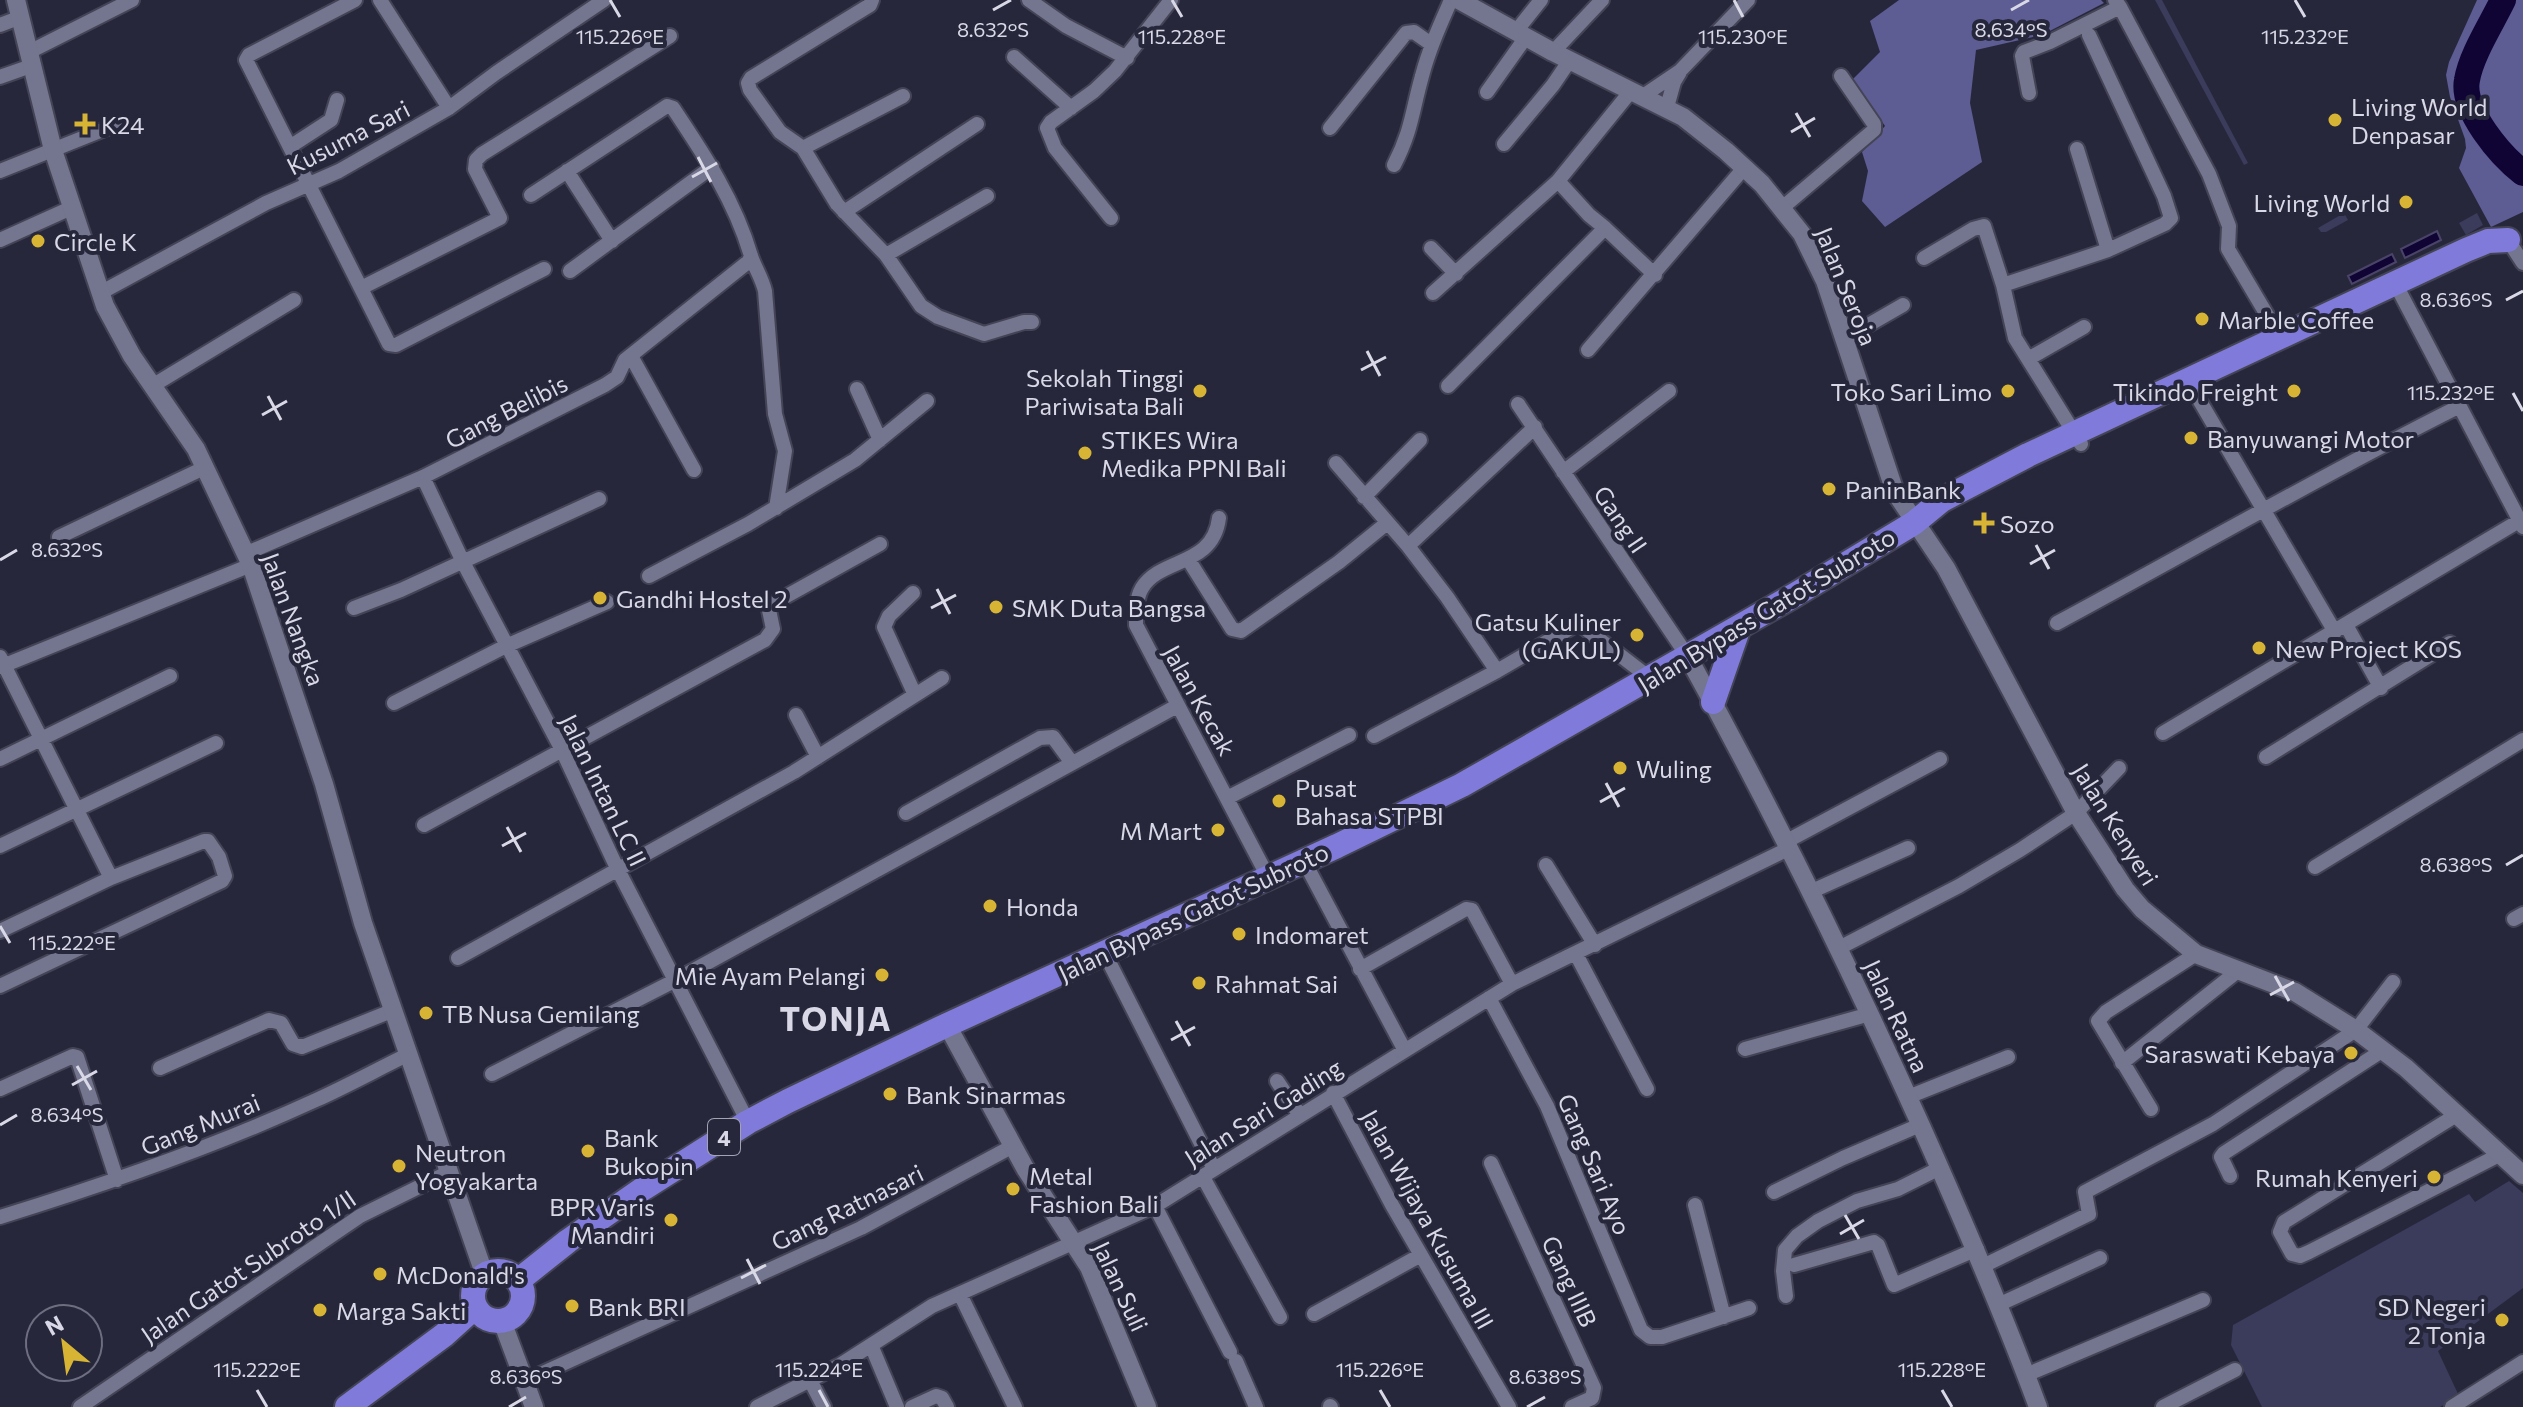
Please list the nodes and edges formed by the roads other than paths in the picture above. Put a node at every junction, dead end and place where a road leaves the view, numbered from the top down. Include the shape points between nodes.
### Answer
1 (132, 0) edge
2 (355, 0) edge
3 (380, 0) edge
4 (604, 0) edge
5 (1029, 0) edge
6 (1171, 0) edge
7 (1451, 0) edge
8 (1459, 0) edge
9 (1541, 0) edge
10 (1602, 0) edge
11 (1748, 0) edge
12 (872, 1) edge
13 (2117, 4) edge
14 (18, 8) edge
15 (0, 25) edge
16 (1522, 34) junction
17 (2089, 35) dead end
18 (670, 36) dead end
19 (1431, 44) junction
20 (1561, 56) junction
21 (1014, 57) dead end
22 (1127, 58) junction
23 (30, 59) junction
24 (1680, 71) junction
25 (1841, 76) dead end
26 (0, 77) edge
27 (1487, 92) dead end
28 (1637, 93) junction
29 (2029, 93) dead end
30 (903, 96) dead end
31 (337, 100) dead end
32 (1667, 107) junction
33 (449, 108) junction
34 (1071, 108) junction
35 (120, 123) dead end
36 (977, 124) dead end
37 (1330, 128) dead end
38 (1504, 144) dead end
39 (291, 146) junction
40 (803, 148) junction
41 (2077, 149) dead end
42 (53, 150) junction
43 (1394, 165) dead end
44 (712, 167) junction
45 (1744, 168) junction
46 (0, 171) edge
47 (567, 171) junction
48 (1558, 181) junction
49 (310, 183) junction
50 (531, 195) dead end
51 (987, 196) dead end
52 (71, 208) junction
53 (1782, 208) junction
54 (844, 212) junction
55 (1111, 218) dead end
56 (1605, 228) junction
57 (2516, 236) edge
58 (0, 240) edge
59 (612, 241) junction
60 (1431, 248) dead end
61 (2108, 250) junction
62 (886, 255) junction
63 (751, 257) junction
64 (1924, 258) dead end
65 (2523, 263) edge
66 (544, 269) dead end
67 (570, 271) dead end
68 (1456, 274) junction
69 (1655, 275) junction
70 (2003, 285) junction
71 (361, 288) junction
72 (2398, 290) junction
73 (100, 293) junction
74 (1433, 293) dead end
75 (294, 300) dead end
76 (1903, 305) dead end
77 (1032, 322) dead end
78 (2084, 327) dead end
79 (2280, 337) junction
80 (1844, 339) junction
81 (1588, 350) dead end
82 (631, 356) junction
83 (2028, 359) junction
84 (152, 386) junction
85 (1448, 386) dead end
86 (857, 389) dead end
87 (1669, 391) dead end
88 (2194, 391) junction
89 (927, 401) dead end
90 (1518, 404) dead end
91 (2458, 407) junction
92 (1535, 427) junction
93 (2077, 439) junction
94 (880, 440) junction
95 (1420, 440) dead end
96 (1336, 463) dead end
97 (206, 467) junction
98 (694, 470) dead end
99 (1563, 472) junction
100 (423, 477) junction
101 (1364, 497) junction
102 (599, 499) dead end
103 (776, 508) junction
104 (2264, 511) junction
105 (1219, 518) dead end
106 (1387, 523) junction
107 (1914, 523) junction
108 (2521, 524) edge
109 (59, 537) dead end
110 (880, 544) dead end
111 (1408, 546) junction
112 (248, 559) junction
113 (1188, 559) junction
114 (463, 562) junction
115 (649, 576) dead end
116 (913, 593) dead end
117 (607, 602) dead end
118 (354, 608) dead end
119 (2057, 623) dead end
120 (1739, 627) junction
121 (2340, 628) junction
122 (2450, 643) dead end
123 (506, 646) junction
124 (1, 663) edge
125 (1691, 663) junction
126 (1497, 671) junction
127 (170, 676) dead end
128 (942, 678) dead end
129 (1651, 679) junction
130 (2381, 688) junction
131 (915, 695) junction
132 (1713, 702) junction
133 (394, 703) dead end
134 (1177, 706) junction
135 (796, 715) dead end
136 (2163, 733) dead end
137 (1349, 735) dead end
138 (1374, 736) dead end
139 (40, 739) junction
140 (2523, 740) edge
141 (216, 743) dead end
142 (562, 750) junction
143 (818, 757) junction
144 (2266, 757) dead end
145 (0, 759) edge
146 (1940, 759) dead end
147 (1072, 763) junction
148 (2119, 768) dead end
149 (1229, 797) junction
150 (75, 810) junction
151 (906, 813) dead end
152 (2076, 813) junction
153 (424, 825) dead end
154 (1789, 845) junction
155 (0, 846) edge
156 (1908, 848) dead end
157 (1546, 865) dead end
158 (2315, 867) dead end
159 (617, 868) junction
160 (1308, 868) junction
161 (1268, 877) junction
162 (111, 878) junction
163 (1810, 892) junction
164 (0, 931) edge
165 (1595, 945) junction
166 (1839, 948) junction
167 (1104, 952) junction
168 (1576, 954) junction
169 (2196, 954) junction
170 (458, 958) dead end
171 (1360, 969) junction
172 (2239, 970) junction
173 (674, 981) junction
174 (2393, 982) dead end
175 (1512, 984) junction
176 (0, 986) edge
177 (1489, 998) junction
178 (394, 1010) junction
179 (1870, 1014) junction
180 (2356, 1030) junction
181 (950, 1032) junction
182 (1404, 1049) junction
183 (1745, 1049) dead end
184 (2383, 1050) junction
185 (409, 1054) junction
186 (2008, 1057) dead end
187 (2122, 1063) junction
188 (160, 1068) dead end
189 (492, 1074) dead end
190 (1277, 1081) dead end
191 (0, 1089) edge
192 (1647, 1089) dead end
193 (1333, 1093) junction
194 (1908, 1097) junction
195 (2151, 1109) dead end
196 (1299, 1114) junction
197 (2458, 1114) junction
198 (748, 1122) junction
199 (1920, 1125) junction
200 (1013, 1146) junction
201 (2501, 1154) junction
202 (1491, 1163) dead end
203 (1940, 1168) junction
204 (447, 1173) junction
205 (1209, 1173) junction
206 (2523, 1175) edge
207 (2230, 1176) dead end
208 (117, 1180) junction
209 (1774, 1192) dead end
210 (1695, 1205) dead end
211 (1155, 1206) junction
212 (0, 1217) edge
213 (1074, 1243) junction
214 (1421, 1255) junction
215 (1980, 1258) junction
216 (2100, 1258) dead end
217 (1794, 1265) dead end
218 (485, 1276) junction
219 (519, 1280) junction
220 (960, 1294) junction
221 (1786, 1296) dead end
222 (2203, 1300) dead end
223 (2000, 1304) junction
224 (475, 1307) junction
225 (1749, 1308) dead end
226 (1314, 1314) dead end
227 (1280, 1317) dead end
228 (1724, 1317) junction
229 (502, 1321) junction
230 (871, 1345) junction
231 (2523, 1362) edge
232 (2235, 1370) dead end
233 (2026, 1375) junction
234 (523, 1382) junction
235 (811, 1382) junction
236 (80, 1407) edge
237 (347, 1407) edge
238 (534, 1407) edge
239 (757, 1407) edge
240 (824, 1407) edge
241 (897, 1407) edge
242 (912, 1407) edge
243 (947, 1407) edge
244 (1015, 1407) edge
245 (1147, 1407) edge
246 (1256, 1407) edge
247 (1509, 1407) edge
248 (1572, 1407) edge
249 (2038, 1407) edge
250 (2163, 1407) edge
251 (2452, 1407) edge

1 - 23 street
2 - 39 street via 246,58
3 - 33 street
4 - 33 street, Kusuma Sari
5 - 22 street
6 - 22 street
7 - 19 street
8 - 16 street, Jalan Seroja
9 - 16 street
10 - 20 street
11 - 24 street
12 - 40 street via 750,80 750,90 780,132
13 - 29 street via 2024,52
13 - 79 street via 2209,174 2229,226 2228,249
14 - 15 street
14 - 23 street, Jalan Nangka
16 - 20 street, Jalan Seroja
16 - 27 street
17 - 61 street via 2171,215 2165,224
18 - 71 street via 482,154 474,167 500,218
19 - 37 street via 1414,32 1404,35
19 - 43 street via 1412,124
20 - 28 street, Jalan Seroja
20 - 38 street via 1553,85
21 - 34 street
22 - 34 street
23 - 26 street
23 - 42 street, Jalan Nangka
24 - 28 street
24 - 32 street
25 - 53 street via 1874,130
28 - 32 street, Jalan Seroja
28 - 48 street
30 - 40 street
31 - 39 street via 331,120
32 - 45 street, Jalan Seroja
33 - 49 street, Kusuma Sari
34 - 55 street via 1049,123 1048,135
35 - 42 street
36 - 54 street
39 - 49 street
40 - 54 street
41 - 61 street
42 - 46 street
42 - 52 street, Jalan Nangka
44 - 47 street via 670,106
44 - 59 street
44 - 63 street
45 - 53 street, Jalan Seroja
45 - 69 street
47 - 50 street
47 - 59 street
48 - 56 street
48 - 68 street
49 - 71 street
49 - 73 street, Kusuma Sari
51 - 62 street
52 - 58 street
52 - 73 street, Jalan Nangka
53 - 80 street, Jalan Seroja via 1814,255
54 - 62 street
56 - 69 street
56 - 85 street
57 - 65 street
57 - 72 highway, Jalan Bypass Gatot Subroto / 4 via 2488,241
59 - 67 street
60 - 68 street
61 - 70 street
62 - 77 street via 921,306 938,317 984,334
63 - 82 street, Gang Belibis
63 - 103 street via 765,291 775,414 785,451
64 - 70 street via 1979,225 1986,230
66 - 71 street via 393,346
68 - 74 street
69 - 81 street
70 - 83 street via 2011,326
72 - 79 highway, Jalan Bypass Gatot Subroto / 4
72 - 88 highway, Jalan Bypass Gatot Subroto / 4
72 - 91 street
73 - 84 street, Jalan Nangka
75 - 84 street
76 - 80 street
78 - 83 street
79 - 93 highway, Jalan Bypass Gatot Subroto / 4
80 - 107 street, Jalan Seroja via 1891,482
82 - 98 street
82 - 100 street, Gang Belibis via 605,385
83 - 93 street
84 - 97 street, Jalan Nangka
86 - 94 street
87 - 99 street
88 - 93 highway, Jalan Bypass Gatot Subroto / 4
88 - 104 street
89 - 94 street
90 - 92 street, Gang II
91 - 104 street
91 - 108 street
92 - 99 street, Gang II
92 - 111 street
93 - 107 highway, Jalan Bypass Gatot Subroto / 4 via 1942,500
94 - 103 street
95 - 101 street
96 - 101 street
97 - 109 street
97 - 112 street, Jalan Nangka
99 - 125 street, Gang II
100 - 112 street, Gang Belibis
100 - 114 street, Jalan Intan LC II
101 - 106 street
102 - 114 street
103 - 115 street
104 - 119 street
104 - 121 street
105 - 113 street, Jalan Kecak via 1214,537
106 - 111 street
106 - 113 street via 1241,631 1232,629
107 - 120 highway, Jalan Bypass Gatot Subroto / 4
107 - 152 street, Jalan Kenyeri via 1954,582
108 - 121 street
110 - 142 street via 774,603 769,610 773,629 765,640
111 - 126 street
112 - 124 street, Gang Belibis
112 - 178 street, Jalan Nangka
113 - 134 street, Jalan Kecak via 1149,580 1136,609 1137,631
114 - 118 street
114 - 123 street, Jalan Intan LC II
116 - 131 street via 884,627
117 - 123 street
120 - 125 highway, Jalan Bypass Gatot Subroto / 4
120 - 132 highway
121 - 130 street
121 - 136 street
122 - 130 street
123 - 133 street
123 - 142 street, Jalan Intan LC II
124 - 139 street
125 - 129 highway, Jalan Bypass Gatot Subroto / 4
125 - 132 street, Jalan Ratna
126 - 129 street via 1578,625
126 - 138 street
127 - 139 street
128 - 131 street
129 - 160 highway, Jalan Bypass Gatot Subroto / 4
130 - 144 street
131 - 143 street
132 - 154 street, Jalan Ratna
134 - 147 street
134 - 149 street, Jalan Kecak
135 - 143 street
137 - 149 street
139 - 145 street
139 - 150 street
140 - 158 street
141 - 150 street
142 - 153 street
142 - 159 street, Jalan Intan LC II
143 - 159 street
146 - 154 street, Jalan Sari Gading
147 - 151 street via 1053,737 1040,738
147 - 173 street
148 - 152 street
149 - 161 street, Jalan Kecak
150 - 155 street
150 - 162 street
152 - 166 street via 1959,886
152 - 169 street, Jalan Kenyeri via 2139,906
154 - 163 street, Jalan Ratna
154 - 165 street, Jalan Sari Gading
156 - 163 street
157 - 165 street
159 - 170 street
159 - 173 street, Jalan Intan LC II
160 - 161 highway, Jalan Bypass Gatot Subroto / 4
160 - 171 street
161 - 167 highway, Jalan Bypass Gatot Subroto / 4
162 - 164 street
162 - 176 street via 204,841 219,857 225,876
163 - 166 street, Jalan Ratna
165 - 168 street, Jalan Sari Gading
166 - 179 street, Jalan Ratna
167 - 181 highway, Jalan Bypass Gatot Subroto / 4
167 - 205 street
168 - 175 street, Jalan Sari Gading
168 - 192 street
169 - 172 street, Jalan Kenyeri
169 - 187 street via 2100,1017 2100,1027
171 - 175 street via 1466,909 1472,910
171 - 182 street
172 - 180 street, Jalan Kenyeri via 2295,992
172 - 187 street
173 - 189 street
173 - 198 street, Jalan Intan LC II
174 - 180 street
175 - 177 street, Jalan Sari Gading
177 - 182 street, Jalan Sari Gading
177 - 228 street, Gang Sari Ayo via 1552,1115 1641,1330 1662,1337
178 - 185 street, Jalan Nangka
178 - 188 street via 302,1047 293,1044 281,1023 269,1020
179 - 183 street
179 - 194 street, Jalan Ratna
180 - 184 street, Jalan Kenyeri
180 - 215 street via 2213,1124 2085,1192 2089,1214
181 - 198 highway, Jalan Bypass Gatot Subroto / 4
181 - 200 street, Jalan Suli
182 - 193 street, Jalan Sari Gading
184 - 197 street, Jalan Kenyeri
184 - 207 street via 2222,1155
185 - 204 street, Jalan Nangka
185 - 208 street, Gang Murai via 314,1101
186 - 194 street
187 - 195 street
190 - 196 street
191 - 208 street via 77,1057
193 - 196 street, Jalan Sari Gading
193 - 214 street, Jalan Wijaya Kusuma III
194 - 199 street, Jalan Ratna
196 - 205 street, Jalan Sari Gading
197 - 201 street, Jalan Kenyeri
197 - 201 street via 2284,1222 2280,1232 2292,1254 2309,1252
198 - 219 highway, Jalan Bypass Gatot Subroto / 4 via 597,1219
199 - 203 street, Jalan Ratna
199 - 209 street
200 - 213 street, Jalan Suli
200 - 234 street, Gang Ratnasari via 861,1228
201 - 206 street, Jalan Kenyeri
202 - 248 street, Gang IIIB via 1594,1388 1592,1398
203 - 215 street, Jalan Ratna
203 - 221 street via 1857,1201 1797,1236 1785,1250
204 - 218 street, Jalan Nangka
204 - 236 street, Jalan Gatot Subroto 1/II via 360,1216
205 - 211 street, Jalan Sari Gading
205 - 227 street
208 - 212 street, Gang Murai
210 - 228 street
211 - 213 street, Jalan Sari Gading
211 - 246 street
213 - 220 street, Jalan Sari Gading
213 - 245 street, Jalan Suli
214 - 226 street
214 - 247 street, Jalan Wijaya Kusuma III
215 - 217 street via 1894,1285 1874,1242
215 - 223 street, Jalan Ratna
216 - 223 street
218 - 219 highway via 503,1270
218 - 224 highway via 475,1287
219 - 229 highway via 520,1308
220 - 230 street, Jalan Sari Gading
220 - 244 street
222 - 233 street
223 - 233 street, Jalan Ratna
224 - 229 highway via 489,1320
224 - 237 highway
225 - 228 street
229 - 234 street
230 - 235 street, Jalan Sari Gading
230 - 241 street
231 - 251 street
232 - 250 street
233 - 249 street, Jalan Ratna
234 - 238 street
235 - 239 street, Jalan Sari Gading
235 - 240 street
242 - 243 street via 936,1396

